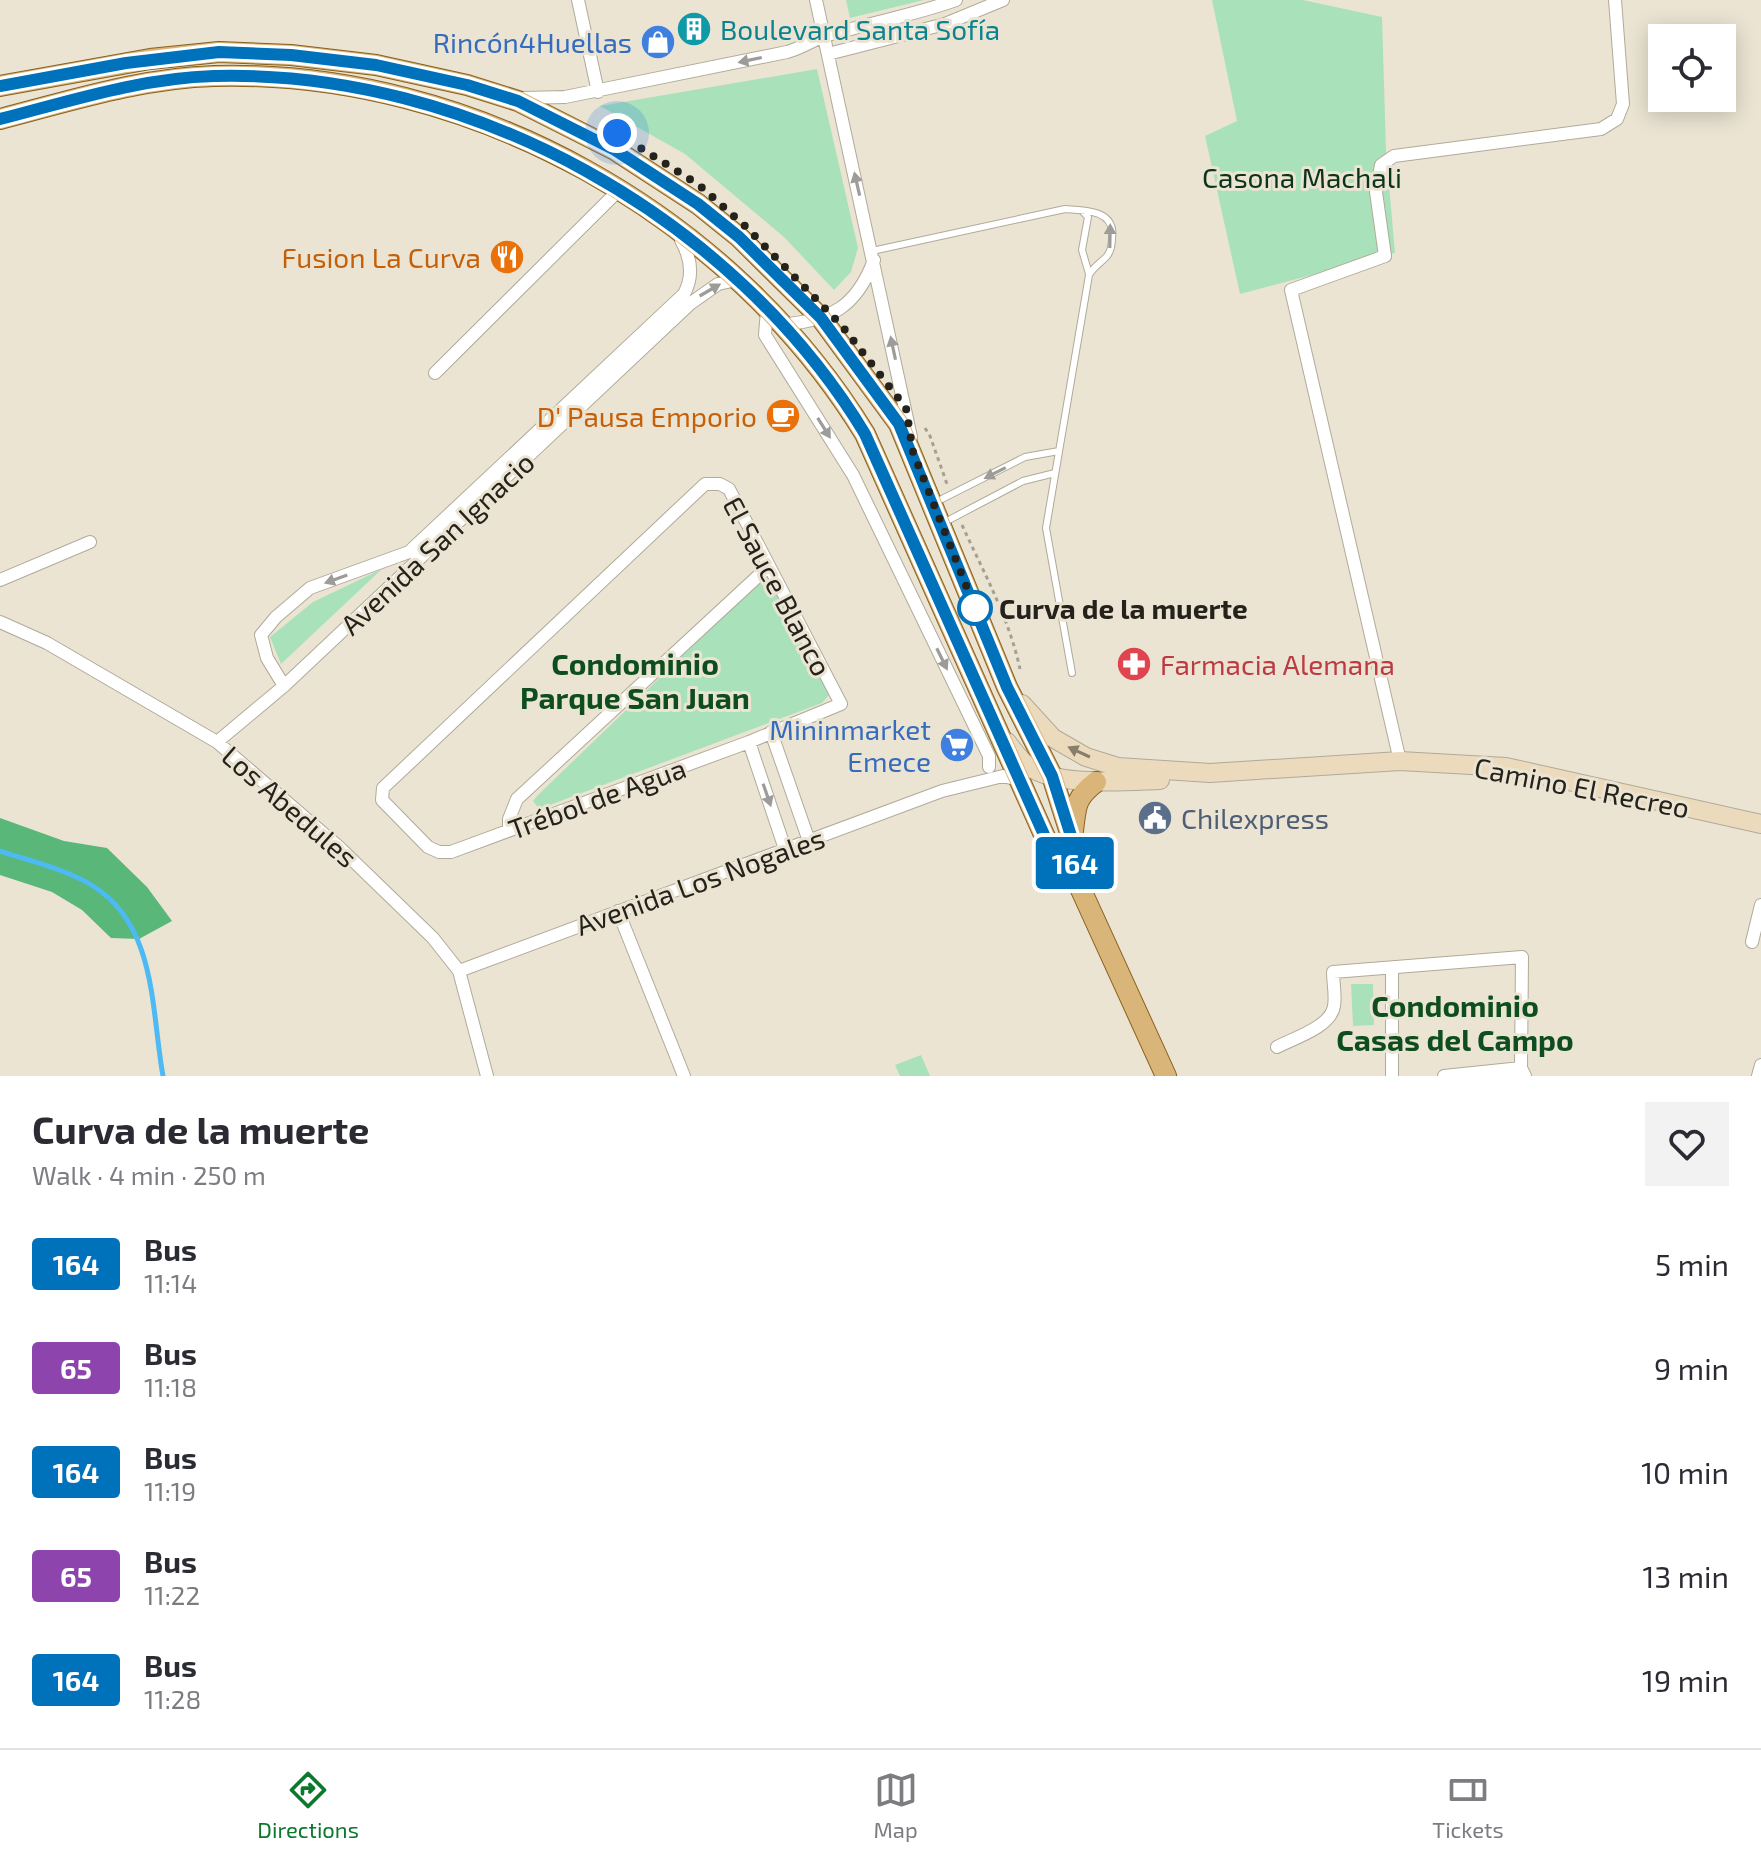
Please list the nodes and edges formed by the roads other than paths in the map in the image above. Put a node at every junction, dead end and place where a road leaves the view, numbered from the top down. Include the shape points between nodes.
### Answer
1 (578, 0) edge
2 (816, 0) edge
3 (956, 0) edge
4 (1003, 0) edge
5 (1615, 0) edge
6 (824, 36) junction
7 (828, 54) junction
8 (0, 86) edge
9 (598, 92) junction
10 (491, 93) junction
11 (0, 119) edge
12 (619, 190) junction
13 (1080, 210) junction
14 (674, 229) junction
15 (873, 255) junction
16 (1089, 275) junction
17 (737, 280) junction
18 (767, 310) junction
19 (821, 318) junction
20 (781, 325) junction
21 (435, 373) dead end
22 (559, 419) junction
23 (1059, 451) junction
24 (913, 452) junction
25 (1055, 473) junction
26 (942, 499) junction
27 (950, 519) junction
28 (90, 542) dead end
29 (413, 557) junction
30 (769, 566) junction
31 (0, 580) edge
32 (0, 622) edge
33 (1072, 673) dead end
34 (1014, 679) junction
35 (284, 686) junction
36 (841, 704) joint
37 (771, 732) junction
38 (1000, 738) junction
39 (217, 742) junction
40 (749, 742) junction
41 (1400, 761) junction
42 (989, 767) junction
43 (1210, 773) junction
44 (1052, 776) junction
45 (1019, 780) junction
46 (1096, 782) junction
47 (385, 786) joint
48 (942, 791) junction
49 (1761, 824) edge
50 (509, 830) junction
51 (1072, 839) junction
52 (809, 841) junction
53 (785, 849) junction
54 (1077, 881) junction
55 (1761, 905) edge
56 (618, 911) junction
57 (1752, 942) dead end
58 (1392, 968) junction
59 (459, 971) junction
60 (1277, 1047) dead end
61 (1761, 1065) edge
62 (1519, 1073) edge
63 (487, 1076) edge
64 (684, 1076) edge
65 (1166, 1076) edge
66 (1392, 1076) edge
67 (1444, 1076) edge
68 (1758, 1076) edge

1 - 9 street
2 - 6 street
3 - 6 street
4 - 7 street via 945,24
5 - 41 street via 1623,104 1617,119 1601,129 1394,156 1381,165 1376,192 1385,256 1291,290
6 - 7 street
6 -> 9 street via 787,52
15 -> 7 street
8 - 10 main road via 219,52 376,65
9 - 10 street via 537,99
10 - 19 main road via 518,101 615,150 698,204
11 - 12 main road via 99,93 182,79 213,76 331,84 427,105 500,129
12 - 14 main road
12 - 21 street
13 - 15 lane via 1048,212
13 - 16 lane via 1088,217 1082,250
16 -> 13 lane via 1107,256 1113,232 1106,217
14 - 17 main road
14 - 22 street, Avenida San Ignacio via 687,252 691,283
15 - 19 street via 864,287
24 -> 15 street
16 - 23 lane
17 - 18 main road
22 -> 17 street, Avenida San Ignacio via 705,291
18 - 20 main road
18 -> 42 street via 765,335 853,475 989,756
19 - 20 street
19 - 24 main road via 899,424
20 - 38 main road via 865,434
22 - 29 street, Avenida San Ignacio
23 - 25 lane
23 -> 26 lane via 1025,457
24 - 26 main road
25 - 27 lane via 1023,481
25 - 33 lane via 1046,537
26 - 27 main road
27 - 34 main road
28 - 31 street
29 - 35 street, Avenida San Ignacio
29 -> 35 street, Avenida San Ignacio via 310,588 276,617 261,635
30 - 36 street, El Sauce Blanco
30 - 47 street, El Sauce Blanco via 729,489 705,484
30 - 50 street via 517,799
32 - 39 street, Los Abedules via 47,643
43 -> 34 main road, Camino El Recreo via 1118,767 1086,757 1053,738
34 - 44 main road
35 - 39 street, Avenida San Ignacio
36 - 37 street, Trébol de Agua
37 - 40 street, Trébol de Agua
37 - 52 street
38 - 42 street via 997,760
38 - 44 main road, Camino El Recreo via 1027,766
38 - 45 main road
39 - 59 street, Los Abedules via 339,847 433,938
40 - 50 street, Trébol de Agua
40 -> 53 street
41 - 43 main road, Camino El Recreo
41 - 49 main road, Camino El Recreo via 1506,767
42 - 48 street, Avenida Los Nogales
43 - 46 main road, Camino El Recreo
44 - 46 main road, Camino El Recreo
44 - 51 main road
45 - 48 street, Avenida Los Nogales via 1003,776
45 - 54 main road via 1049,846
46 - 51 main road via 1079,797
47 - 50 street, Trébol de Agua via 382,800 439,852
48 - 52 street, Avenida Los Nogales
51 - 54 main road
52 - 53 street, Avenida Los Nogales
53 - 56 street, Avenida Los Nogales
54 - 65 main road
55 - 57 street
56 - 59 street, Avenida Los Nogales
56 - 64 street
58 - 60 street via 1333,972 1330,1016
58 - 62 street via 1522,957
58 - 66 street
59 - 63 street, Los Abedules
61 - 68 street
62 - 67 street

